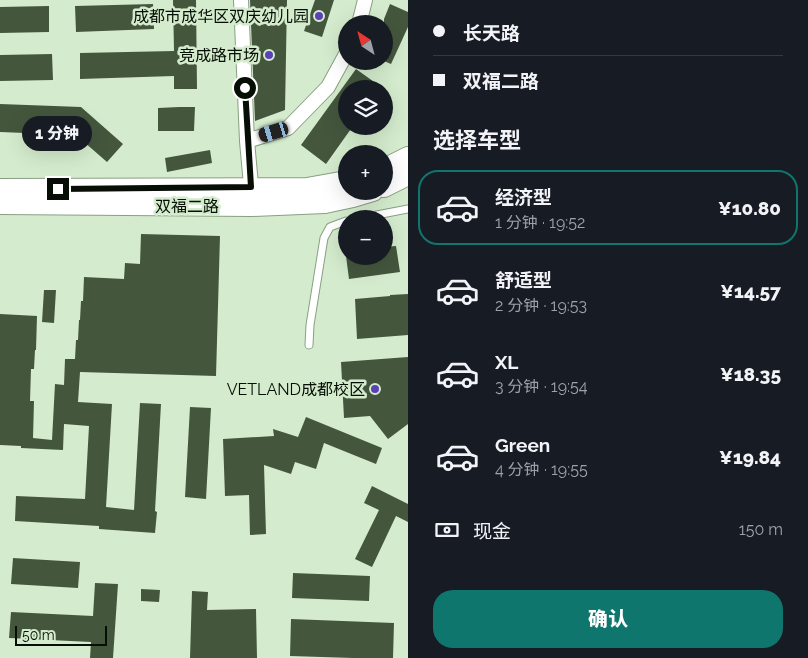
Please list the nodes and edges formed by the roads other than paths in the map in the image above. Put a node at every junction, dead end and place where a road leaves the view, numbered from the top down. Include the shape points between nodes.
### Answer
1 (241, 0) edge
2 (365, 0) edge
3 (361, 15) edge
4 (338, 69) edge
5 (247, 141) junction
6 (408, 157) edge
7 (393, 164) edge
8 (408, 175) edge
9 (338, 182) edge
10 (393, 182) edge
11 (0, 189) edge
12 (252, 197) junction
13 (338, 200) edge
14 (0, 204) edge
15 (408, 209) edge
16 (393, 212) edge
17 (338, 224) edge
18 (309, 345) dead end

1 - 5 street
2 - 3 street
4 - 5 street via 328,87 288,128
5 - 12 street
6 - 7 main road
8 - 10 main road
9 - 12 main road, 双福二路
11 - 12 main road, 双福二路
12 - 13 main road, 双福二路 via 325,203
12 - 14 main road, 双福二路
15 - 16 lane
17 - 18 lane via 330,226 324,238

